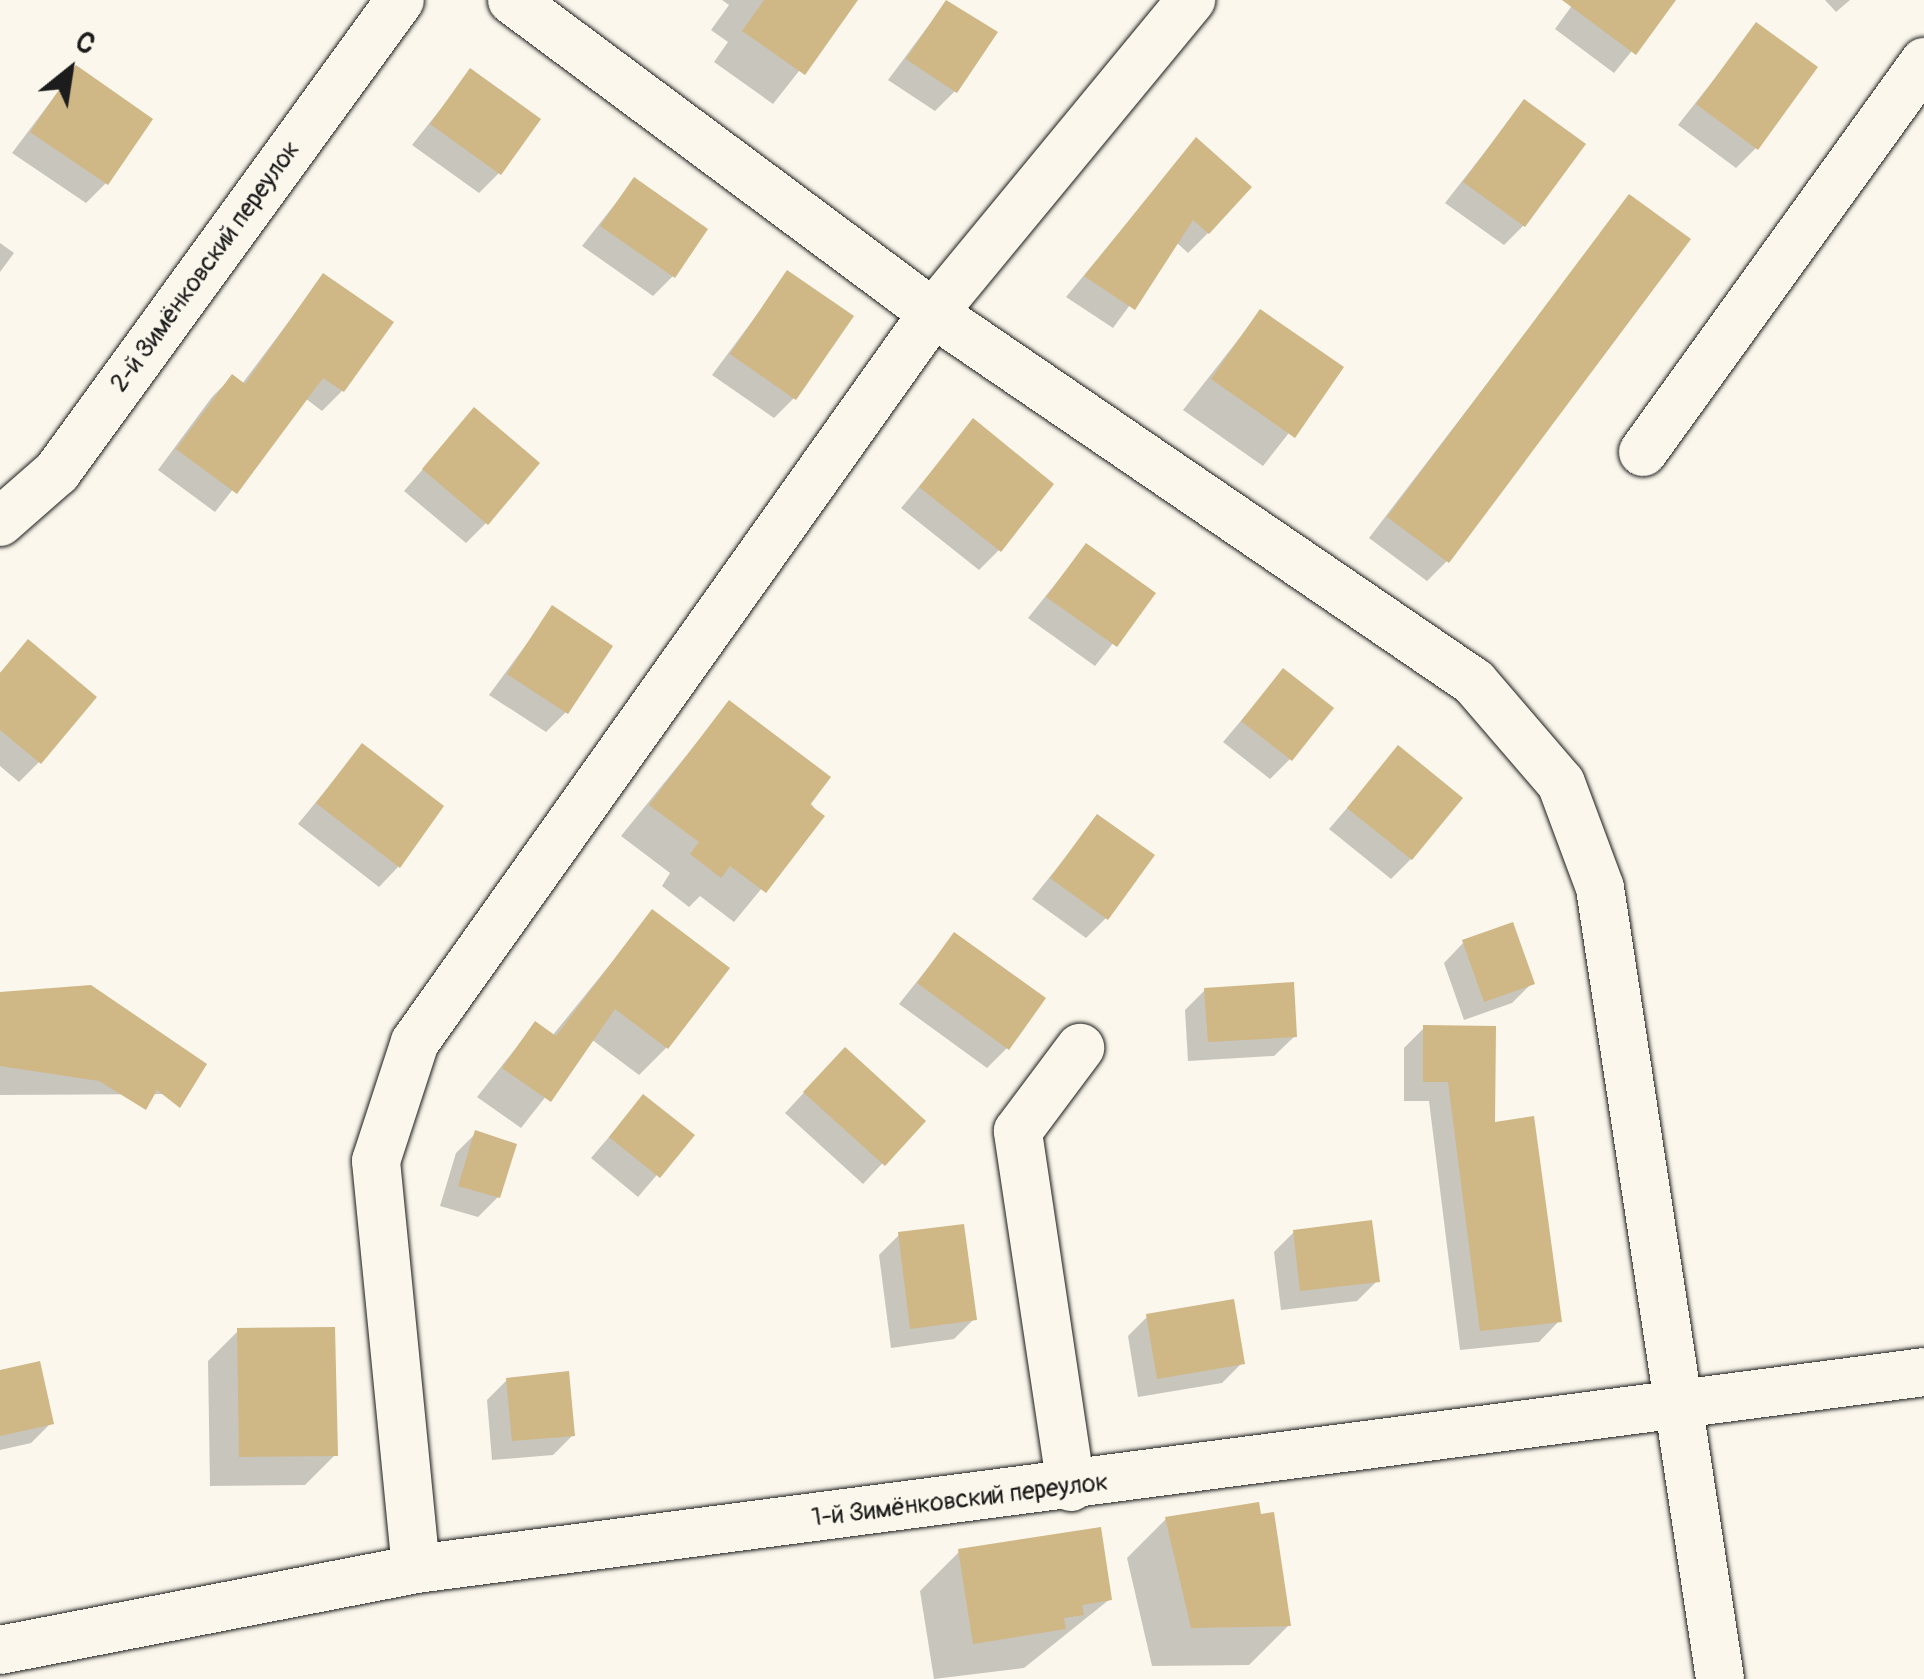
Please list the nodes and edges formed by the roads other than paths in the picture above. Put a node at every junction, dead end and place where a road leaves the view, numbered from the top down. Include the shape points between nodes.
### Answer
1 (400, 0) edge
2 (512, 0) edge
3 (1191, 0) edge
4 (1924, 62) edge
5 (933, 312) junction
6 (1644, 452) dead end
7 (0, 522) edge
8 (1080, 1048) dead end
9 (1924, 1372) edge
10 (1682, 1410) junction
11 (1071, 1487) junction
12 (416, 1569) junction
13 (0, 1650) edge
14 (1720, 1679) edge

1 - 7 lane, 2-й Зимёнковский переулок via 57,472
2 - 5 lane
3 - 5 lane
4 - 6 lane
5 - 10 lane via 1474,682 1562,783 1600,888
5 - 12 lane via 414,1042 376,1161
8 - 11 lane via 1018,1131
9 - 10 lane, 1-й Зимёнковский переулок
10 - 11 lane, 1-й Зимёнковский переулок
10 - 14 lane
11 - 12 lane, 1-й Зимёнковский переулок
12 - 13 lane, 1-й Зимёнковский переулок

